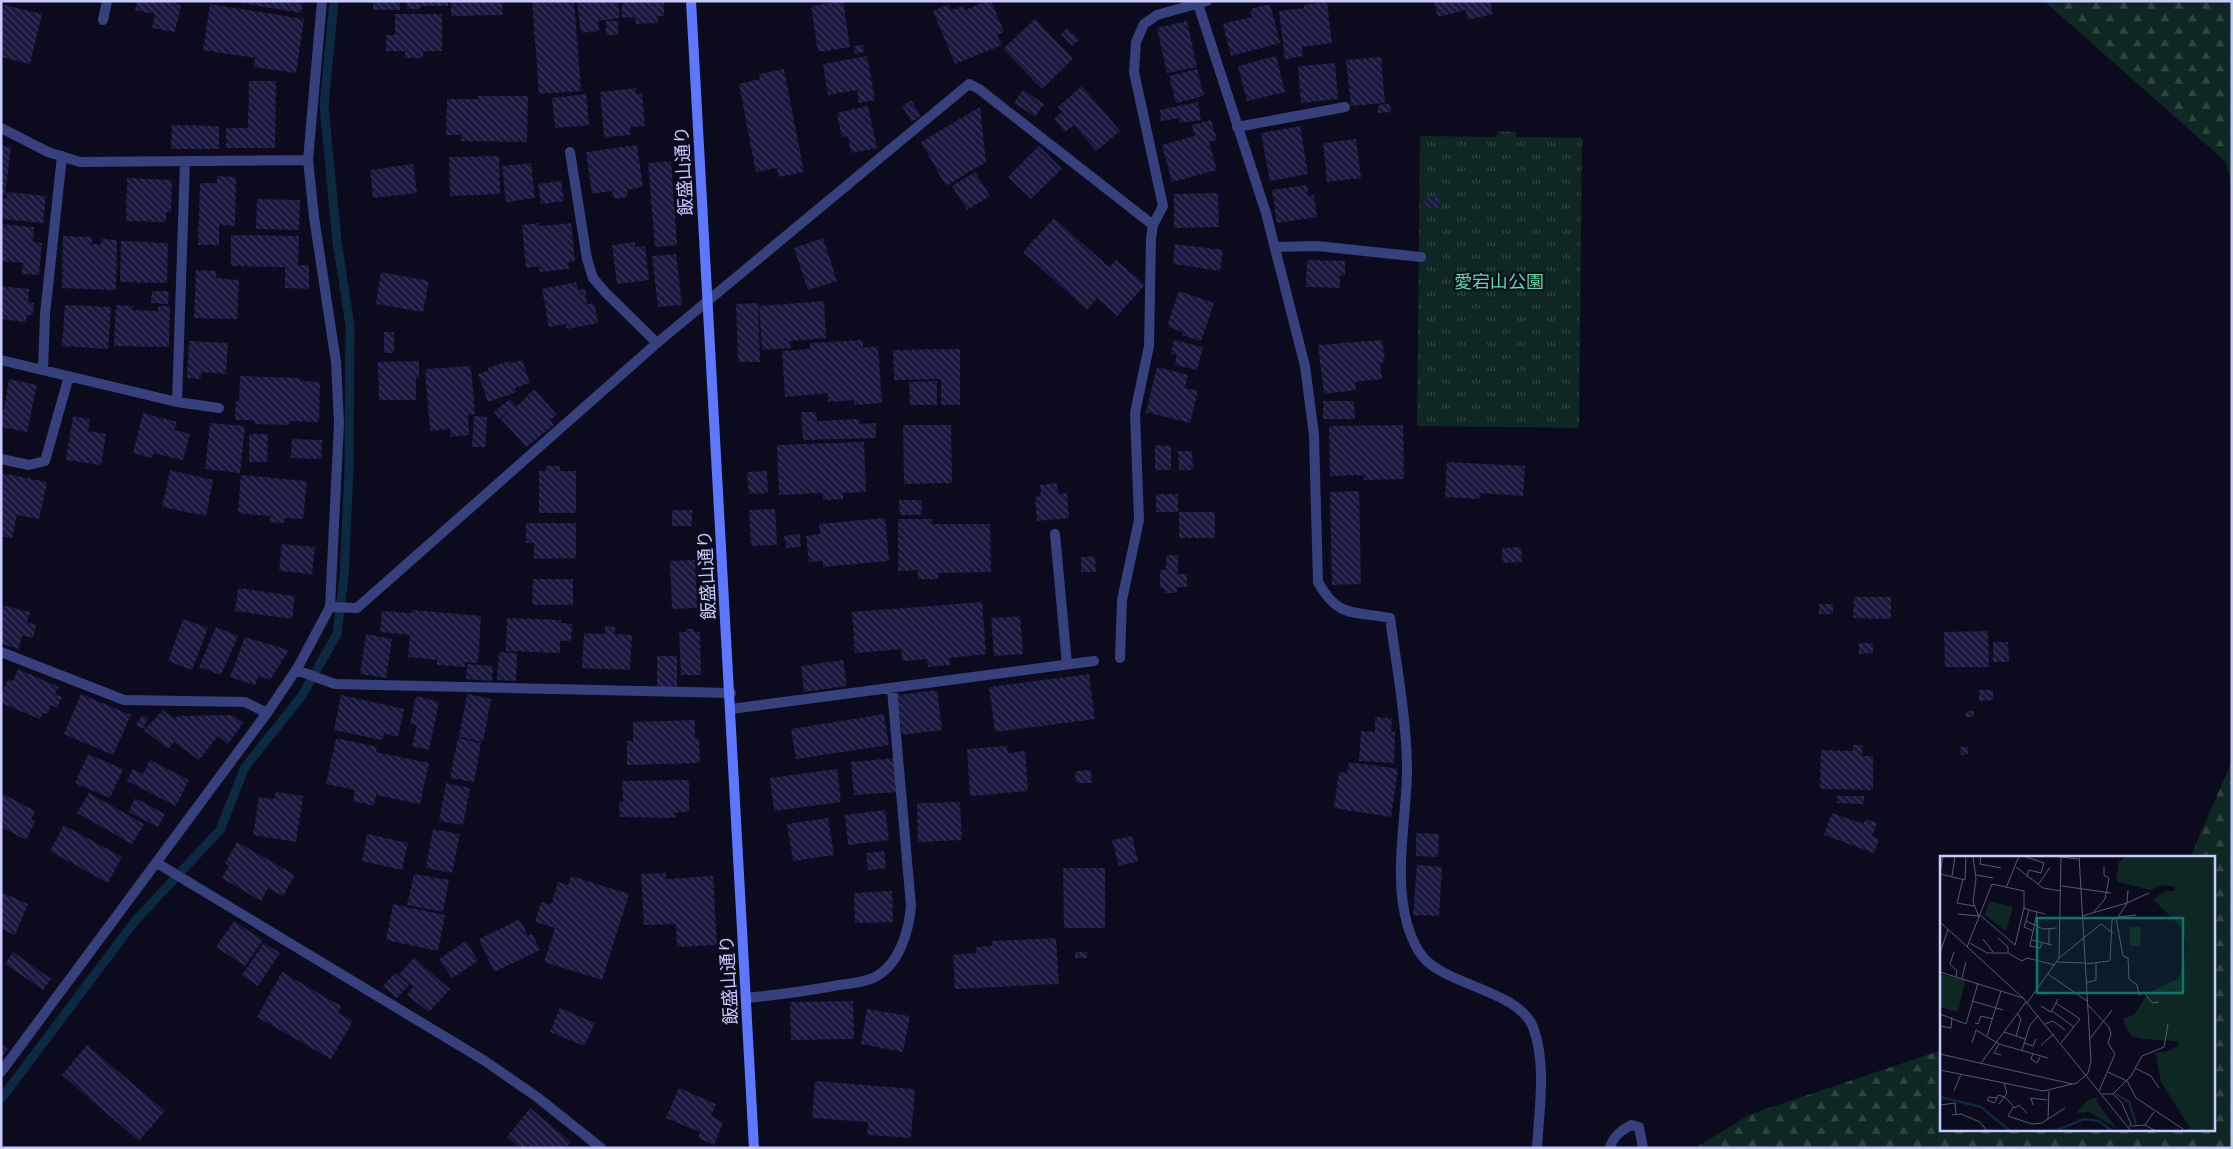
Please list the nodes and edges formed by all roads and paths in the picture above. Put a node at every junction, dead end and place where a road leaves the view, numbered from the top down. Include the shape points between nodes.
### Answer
1 (107, 1) edge
2 (322, 1) edge
3 (691, 1) edge
4 (1202, 2) edge
5 (103, 20) dead end
6 (1344, 107) dead end
7 (1237, 127) junction
8 (1, 128) edge
9 (570, 152) dead end
10 (62, 156) junction
11 (308, 160) junction
12 (186, 161) junction
13 (1153, 225) junction
14 (1275, 247) junction
15 (1421, 257) dead end
16 (707, 301) junction
17 (658, 343) junction
18 (1, 360) edge
19 (43, 370) junction
20 (69, 376) junction
21 (177, 402) junction
22 (219, 408) dead end
23 (1, 459) edge
24 (1055, 534) dead end
25 (330, 607) junction
26 (1, 652) edge
27 (1120, 658) dead end
28 (1094, 661) dead end
29 (1067, 664) junction
30 (296, 670) junction
31 (892, 688) junction
32 (731, 693) junction
33 (731, 709) junction
34 (267, 713) junction
35 (157, 863) junction
36 (746, 998) junction
37 (1, 1072) edge
38 (601, 1148) edge
39 (754, 1148) edge
40 (1537, 1148) edge
41 (1610, 1148) edge
42 (1643, 1148) edge

1 - 5 street
2 - 11 street
3 - 16 street, 飯盛山通り
4 - 7 street
4 - 13 street via 1157,15 1144,24 1136,42 1134,72 1162,206
6 - 7 street
7 - 14 street
8 - 10 street
9 - 17 street via 593,278
10 - 12 street via 80,162
10 - 19 street via 45,314
11 - 12 street
11 - 25 street via 336,362 339,423
12 - 21 street
13 - 16 street via 969,84
13 - 27 street via 1149,346 1135,413 1139,520 1122,600
14 - 15 street via 1317,246
14 - 40 street via 1306,366 1312,411 1318,582 1327,599 1351,614 1390,618 1403,712 1407,771 1402,905 1409,930 1424,958 1524,1012 1539,1051
16 - 17 street
16 - 32 street, 飯盛山通り
17 - 25 street via 357,608
18 - 19 street
19 - 20 street
20 - 21 street
20 - 23 street via 45,461 29,465
21 - 22 street
24 - 29 street
25 - 30 street
26 - 34 street via 124,700 245,702
28 - 29 street
29 - 31 street
30 - 32 street via 336,684
30 - 34 street
31 - 33 street
31 - 36 street via 911,906 909,927 900,950 874,978 799,993
32 - 33 street, 飯盛山通り
33 - 36 street, 飯盛山通り
34 - 35 street
35 - 37 street
35 - 38 street via 485,1061
36 - 39 street, 飯盛山通り
41 - 42 street via 1611,1141 1619,1132 1631,1125 1639,1127

